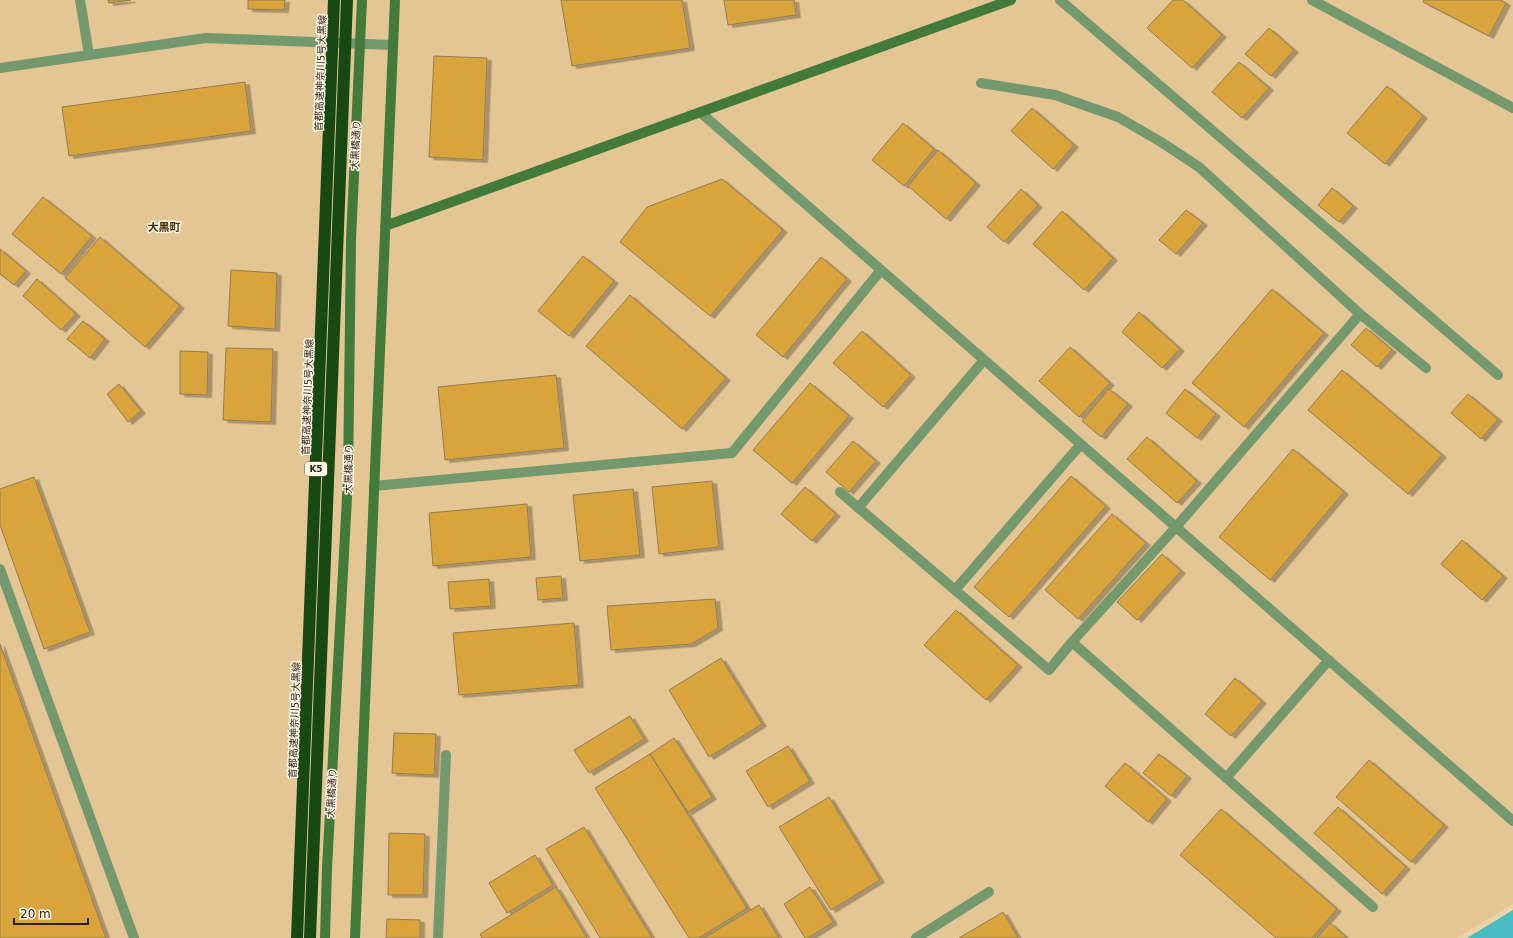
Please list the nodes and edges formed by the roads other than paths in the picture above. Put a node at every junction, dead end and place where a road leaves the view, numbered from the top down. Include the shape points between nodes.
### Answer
1 (80, 0) edge
2 (334, 0) edge
3 (347, 0) edge
4 (362, 0) edge
5 (394, 0) edge
6 (1011, 0) edge
7 (1060, 0) edge
8 (1312, 0) edge
9 (360, 43) junction
10 (393, 45) junction
11 (89, 55) junction
12 (0, 68) edge
13 (981, 83) dead end
14 (1513, 108) edge
15 (700, 112) junction
16 (385, 226) junction
17 (881, 270) junction
18 (1360, 314) junction
19 (984, 360) junction
20 (1426, 368) dead end
21 (1498, 375) dead end
22 (1081, 444) junction
23 (374, 486) junction
24 (840, 492) dead end
25 (858, 508) junction
26 (1176, 527) junction
27 (0, 569) edge
28 (955, 590) junction
29 (1072, 642) junction
30 (1329, 660) junction
31 (446, 755) dead end
32 (1226, 778) junction
33 (1513, 821) edge
34 (989, 892) dead end
35 (1373, 907) dead end
36 (134, 938) edge
37 (297, 938) edge
38 (310, 938) edge
39 (325, 938) edge
40 (355, 938) edge
41 (438, 938) edge
42 (916, 938) edge

1 - 11 lane
2 - 37 highway, 首都高速神奈川5号大黒線 / K5
3 - 38 highway, K5
4 - 9 street, 大黒橋通り
5 - 10 street
6 - 15 street
7 - 21 lane
8 - 14 lane
9 - 10 lane
9 - 11 lane via 206,38
9 - 39 street, 大黒橋通り via 351,240 348,479
10 - 16 street
11 - 12 lane
13 - 18 lane via 1055,95 1118,117 1161,142 1199,167
15 - 16 street
15 - 17 lane
16 - 23 street
17 - 19 lane
17 - 23 lane via 732,453
18 - 20 lane
18 - 26 lane
19 - 22 lane
19 - 25 lane
22 - 26 lane
22 - 28 lane
23 - 40 street
24 - 25 lane
25 - 28 lane
26 - 29 lane
26 - 30 lane
27 - 36 lane
28 - 29 lane via 1049,670
29 - 32 lane
30 - 32 lane
30 - 33 lane
31 - 41 lane
32 - 35 lane
34 - 42 lane

